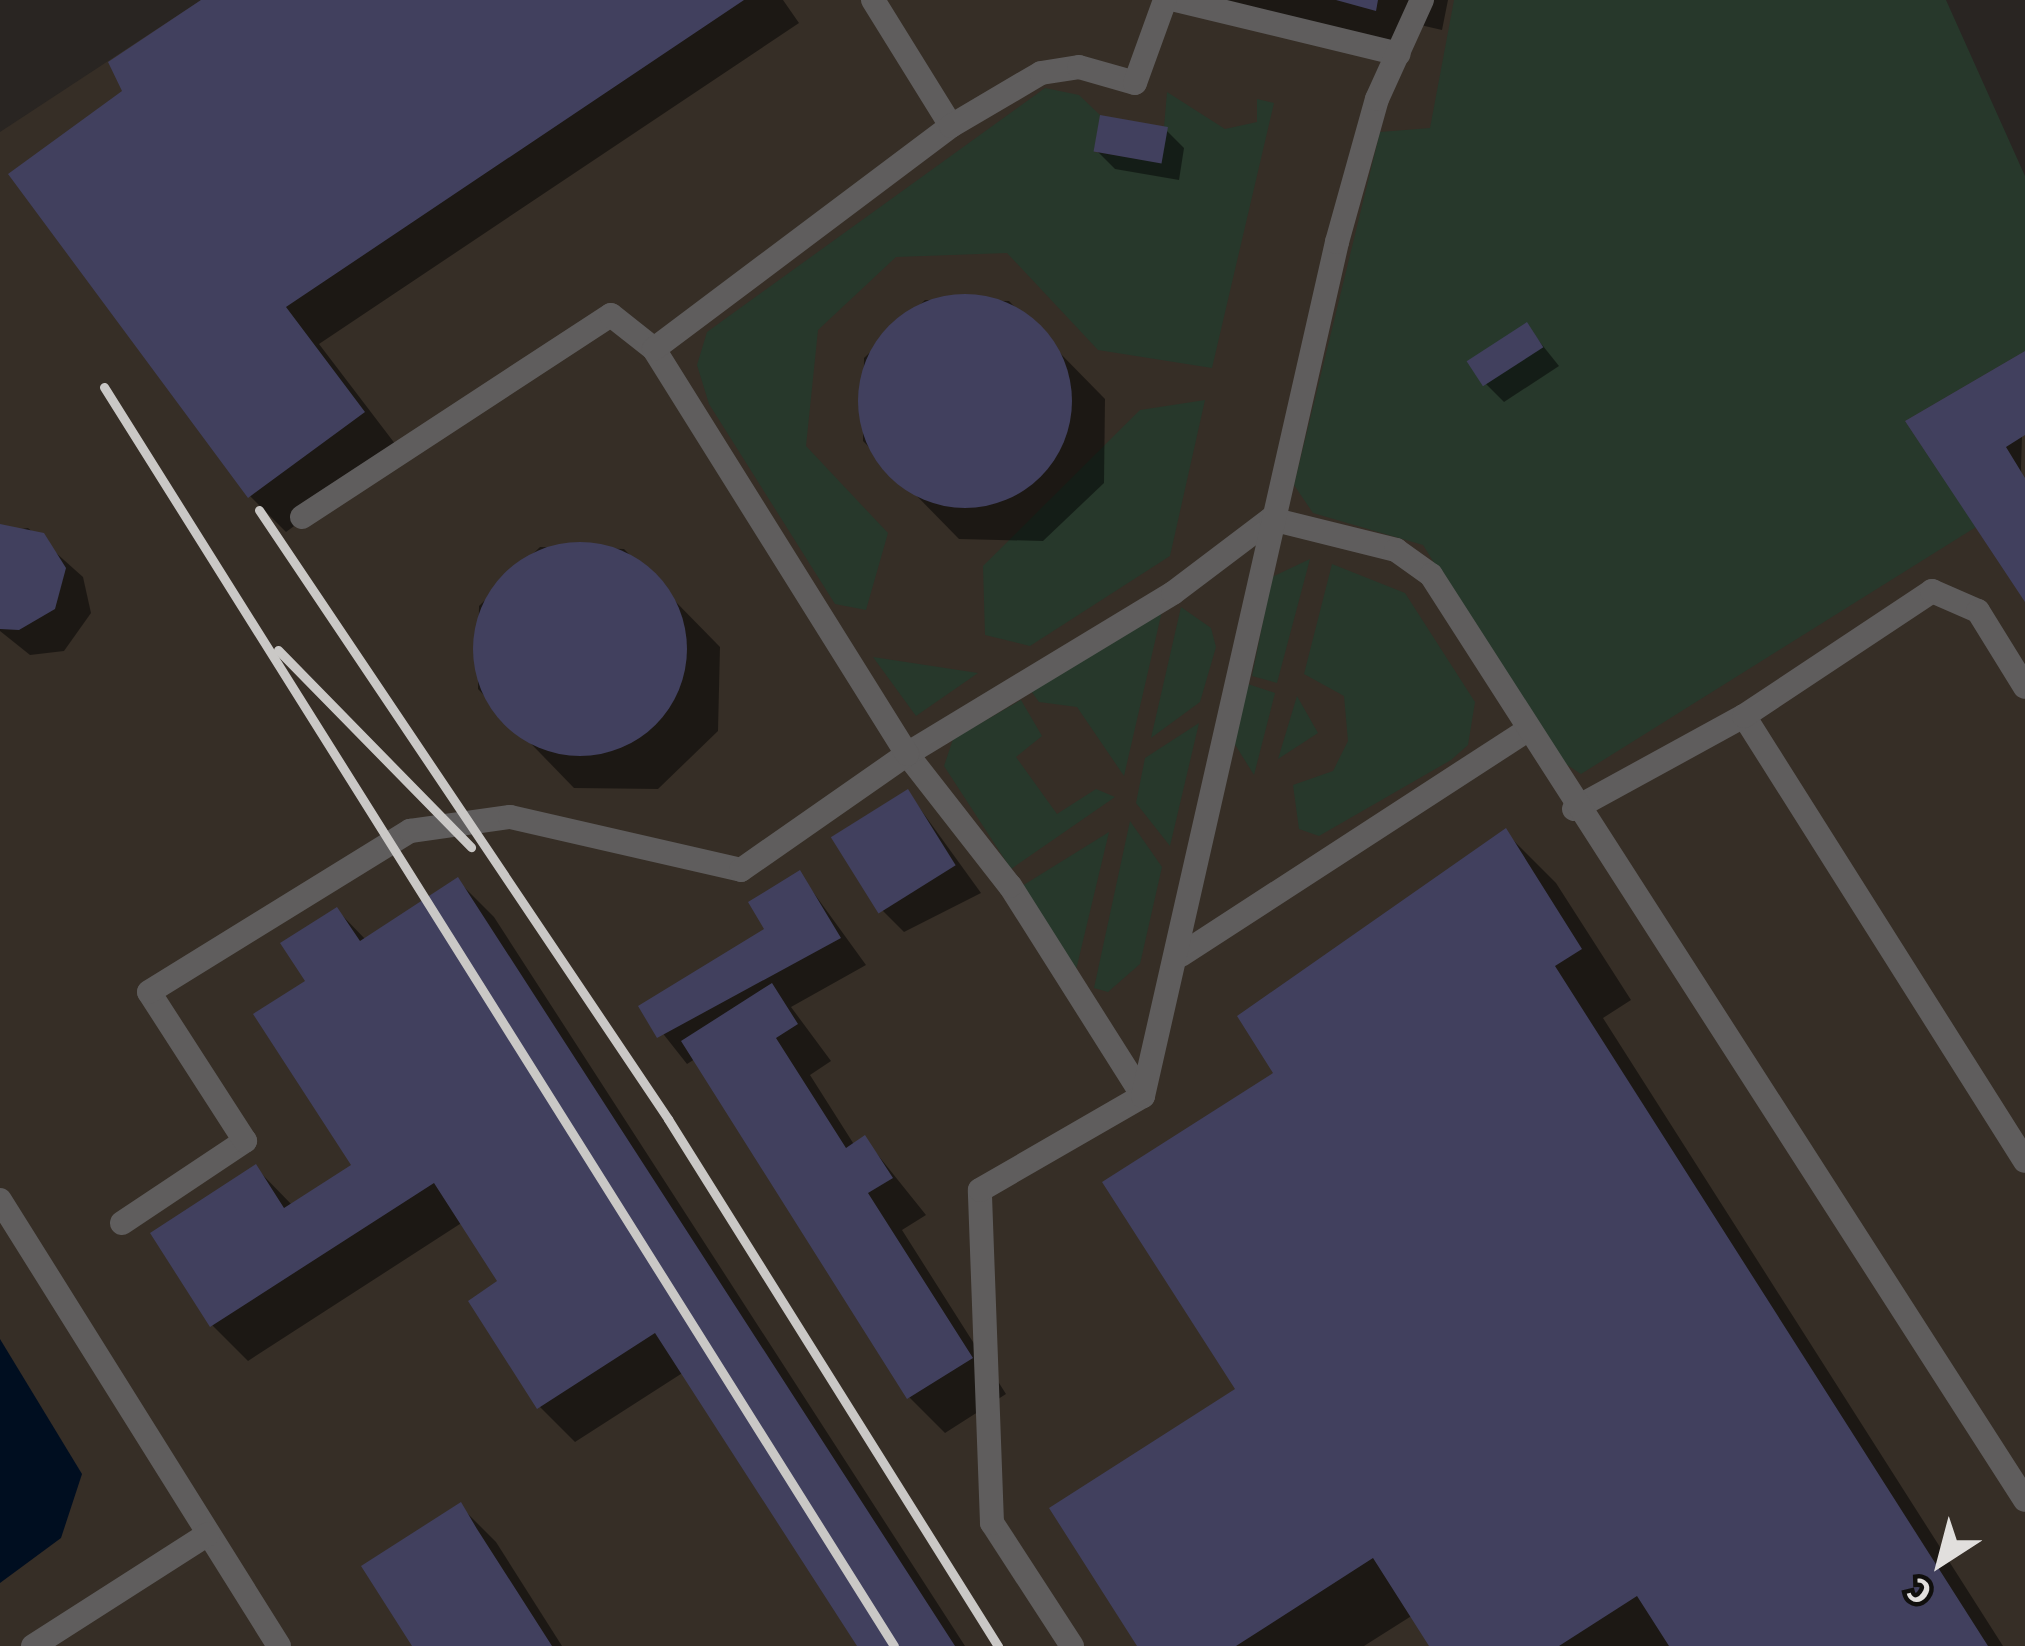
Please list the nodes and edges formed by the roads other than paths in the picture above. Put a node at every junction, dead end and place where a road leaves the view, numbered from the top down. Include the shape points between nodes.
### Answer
1 (873, 0) edge
2 (1166, 0) edge
3 (1175, 0) edge
4 (1422, 0) edge
5 (1399, 54) junction
6 (952, 126) junction
7 (654, 349) junction
8 (302, 517) dead end
9 (1271, 519) junction
10 (2025, 686) edge
11 (1744, 716) junction
12 (1525, 731) junction
13 (908, 754) junction
14 (1574, 809) junction
15 (1181, 955) junction
16 (1143, 1096) junction
17 (2025, 1160) edge
18 (0, 1200) edge
19 (122, 1223) dead end
20 (2025, 1499) edge
21 (208, 1534) junction
22 (33, 1646) edge
23 (279, 1646) edge
24 (1072, 1646) edge

1 - 6 lane
2 - 6 lane via 1135,83 1054,69
3 - 5 lane
4 - 5 lane
5 - 9 lane via 1337,242
6 - 7 lane
7 - 8 lane via 611,315
7 - 13 lane
9 - 12 lane via 1418,561
9 - 13 lane via 1173,593
9 - 15 lane
10 - 11 lane via 1978,611 1932,591
11 - 14 lane
11 - 17 lane
12 - 14 lane
12 - 15 lane
13 - 16 lane via 1010,886
13 - 19 lane via 741,870 510,817 410,831 149,992 245,1141
14 - 20 lane
15 - 16 lane
16 - 24 lane via 980,1190 992,1523
18 - 21 lane
21 - 22 lane
21 - 23 lane

